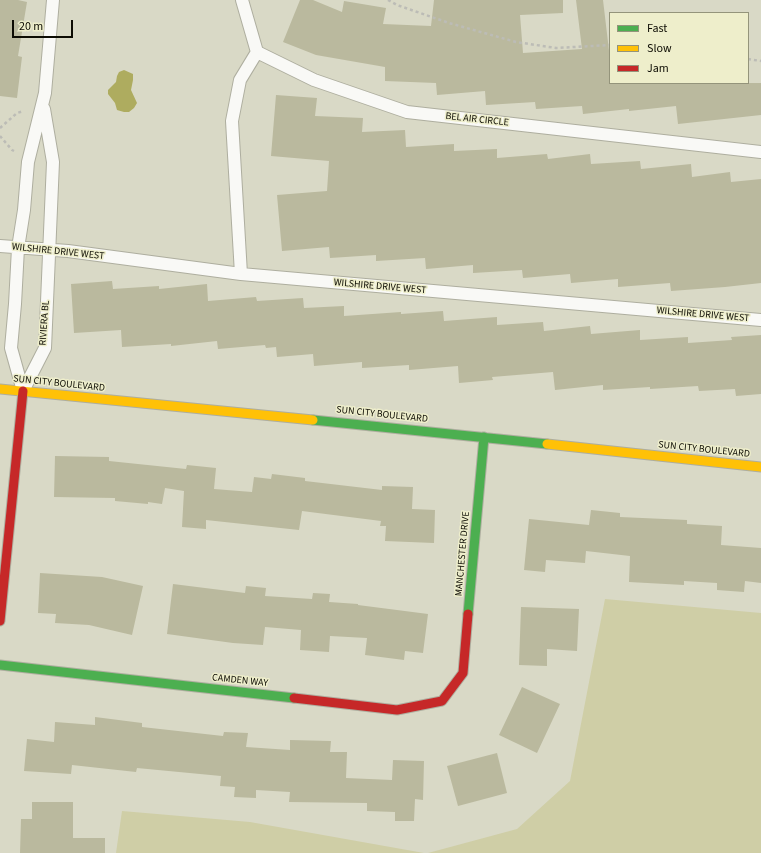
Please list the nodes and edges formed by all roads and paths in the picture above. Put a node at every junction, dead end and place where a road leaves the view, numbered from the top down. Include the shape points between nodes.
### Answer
1 (53, 0) edge
2 (242, 0) edge
3 (388, 0) edge
4 (609, 45) edge
5 (257, 52) junction
6 (749, 59) edge
7 (761, 61) edge
8 (43, 104) junction
9 (0, 128) edge
10 (761, 152) edge
11 (0, 246) edge
12 (18, 248) junction
13 (49, 250) junction
14 (241, 274) junction
15 (761, 320) edge
16 (0, 389) edge
17 (23, 391) junction
18 (484, 437) junction
19 (761, 467) edge
20 (0, 621) edge
21 (0, 665) edge
22 (463, 673) joint

1 - 8 lane, RIVIERA BL
2 - 5 lane
3 - 4 path via 449,23 535,46 567,48
5 - 10 lane, BEL AIR CIRCLE via 314,80 406,112
5 - 14 lane via 240,80 232,121
6 - 7 path
8 - 9 path via 16,113
8 - 12 lane, RIVIERA BL via 28,162
8 - 13 lane, RIVIERA BL via 53,162
11 - 12 lane, WILSHIRE DRIVE WEST
12 - 13 lane, WILSHIRE DRIVE WEST
12 - 17 lane, RIVIERA BL via 11,348
13 - 14 lane, WILSHIRE DRIVE WEST
13 - 17 lane, RIVIERA BL via 44,348
14 - 15 lane, WILSHIRE DRIVE WEST
16 - 17 street, SUN CITY BOULEVARD
17 - 18 street, SUN CITY BOULEVARD
17 - 20 street
18 - 19 street, SUN CITY BOULEVARD
18 - 22 street, MANCHESTER DRIVE
21 - 22 street, CAMDEN WAY via 397,710 442,701

